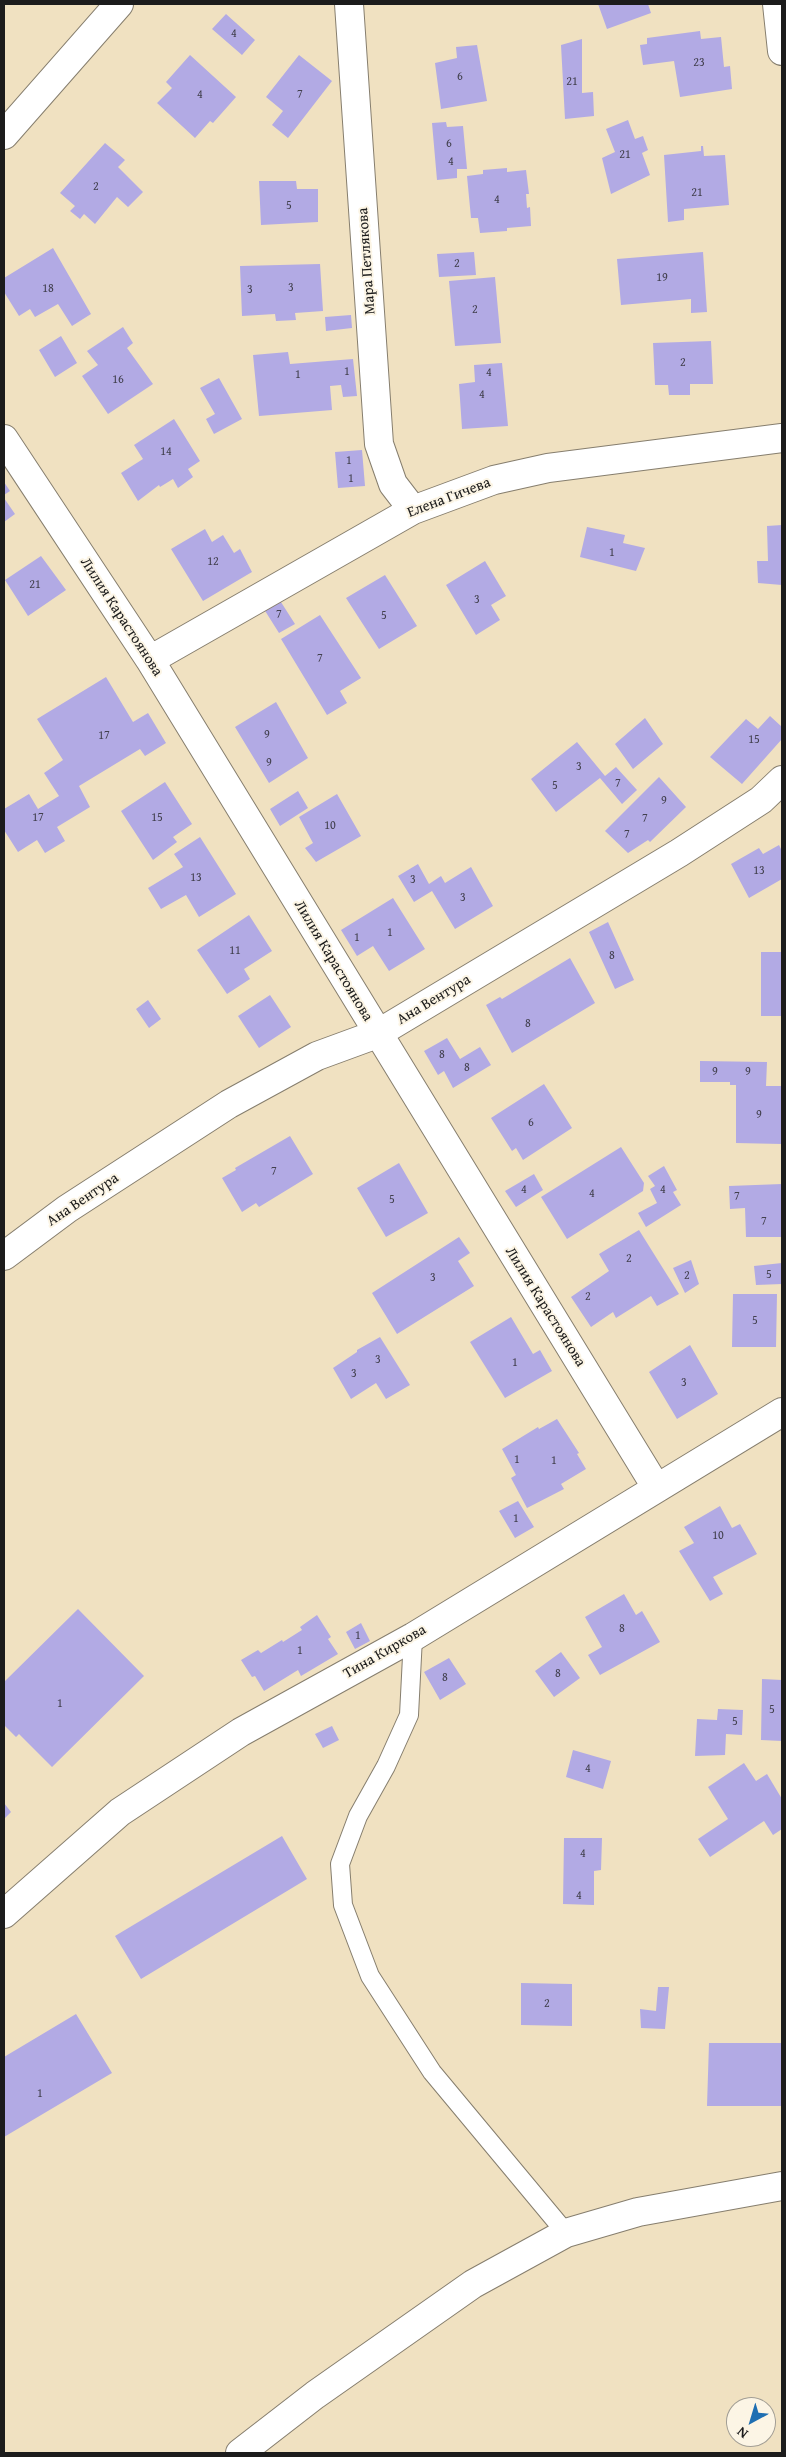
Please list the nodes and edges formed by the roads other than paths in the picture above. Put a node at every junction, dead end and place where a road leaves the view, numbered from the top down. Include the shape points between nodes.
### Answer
1 (119, 4) edge
2 (349, 4) edge
3 (777, 4) edge
4 (782, 52) edge
5 (4, 135) edge
6 (782, 438) edge
7 (4, 440) edge
8 (413, 510) junction
9 (150, 660) junction
10 (782, 780) edge
11 (377, 1034) junction
12 (4, 1256) edge
13 (782, 1412) edge
14 (656, 1488) junction
15 (413, 1637) junction
16 (4, 1914) edge
17 (782, 2186) edge
18 (566, 2233) junction
19 (240, 2453) edge

1 - 5 street
2 - 8 street, Мара Петлякова via 379,444 393,484
3 - 4 street
6 - 8 street, Елена Гичева via 548,468 494,480
7 - 9 street, Лилия Карастоянова
8 - 9 street, Елена Гичева
9 - 11 street, Лилия Карастоянова
10 - 11 street, Ана Вентура via 761,800 679,853
11 - 12 street, Ана Вентура via 318,1056 229,1104 67,1209
11 - 14 street, Лилия Карастоянова
13 - 14 street, Тина Киркова
14 - 15 street, Тина Киркова
15 - 16 street, Тина Киркова via 241,1732 120,1812
15 - 18 lane via 409,1715 358,1816 340,1864 343,1905 370,1976 432,2072
17 - 18 street via 638,2212
18 - 19 street via 473,2284 315,2395

